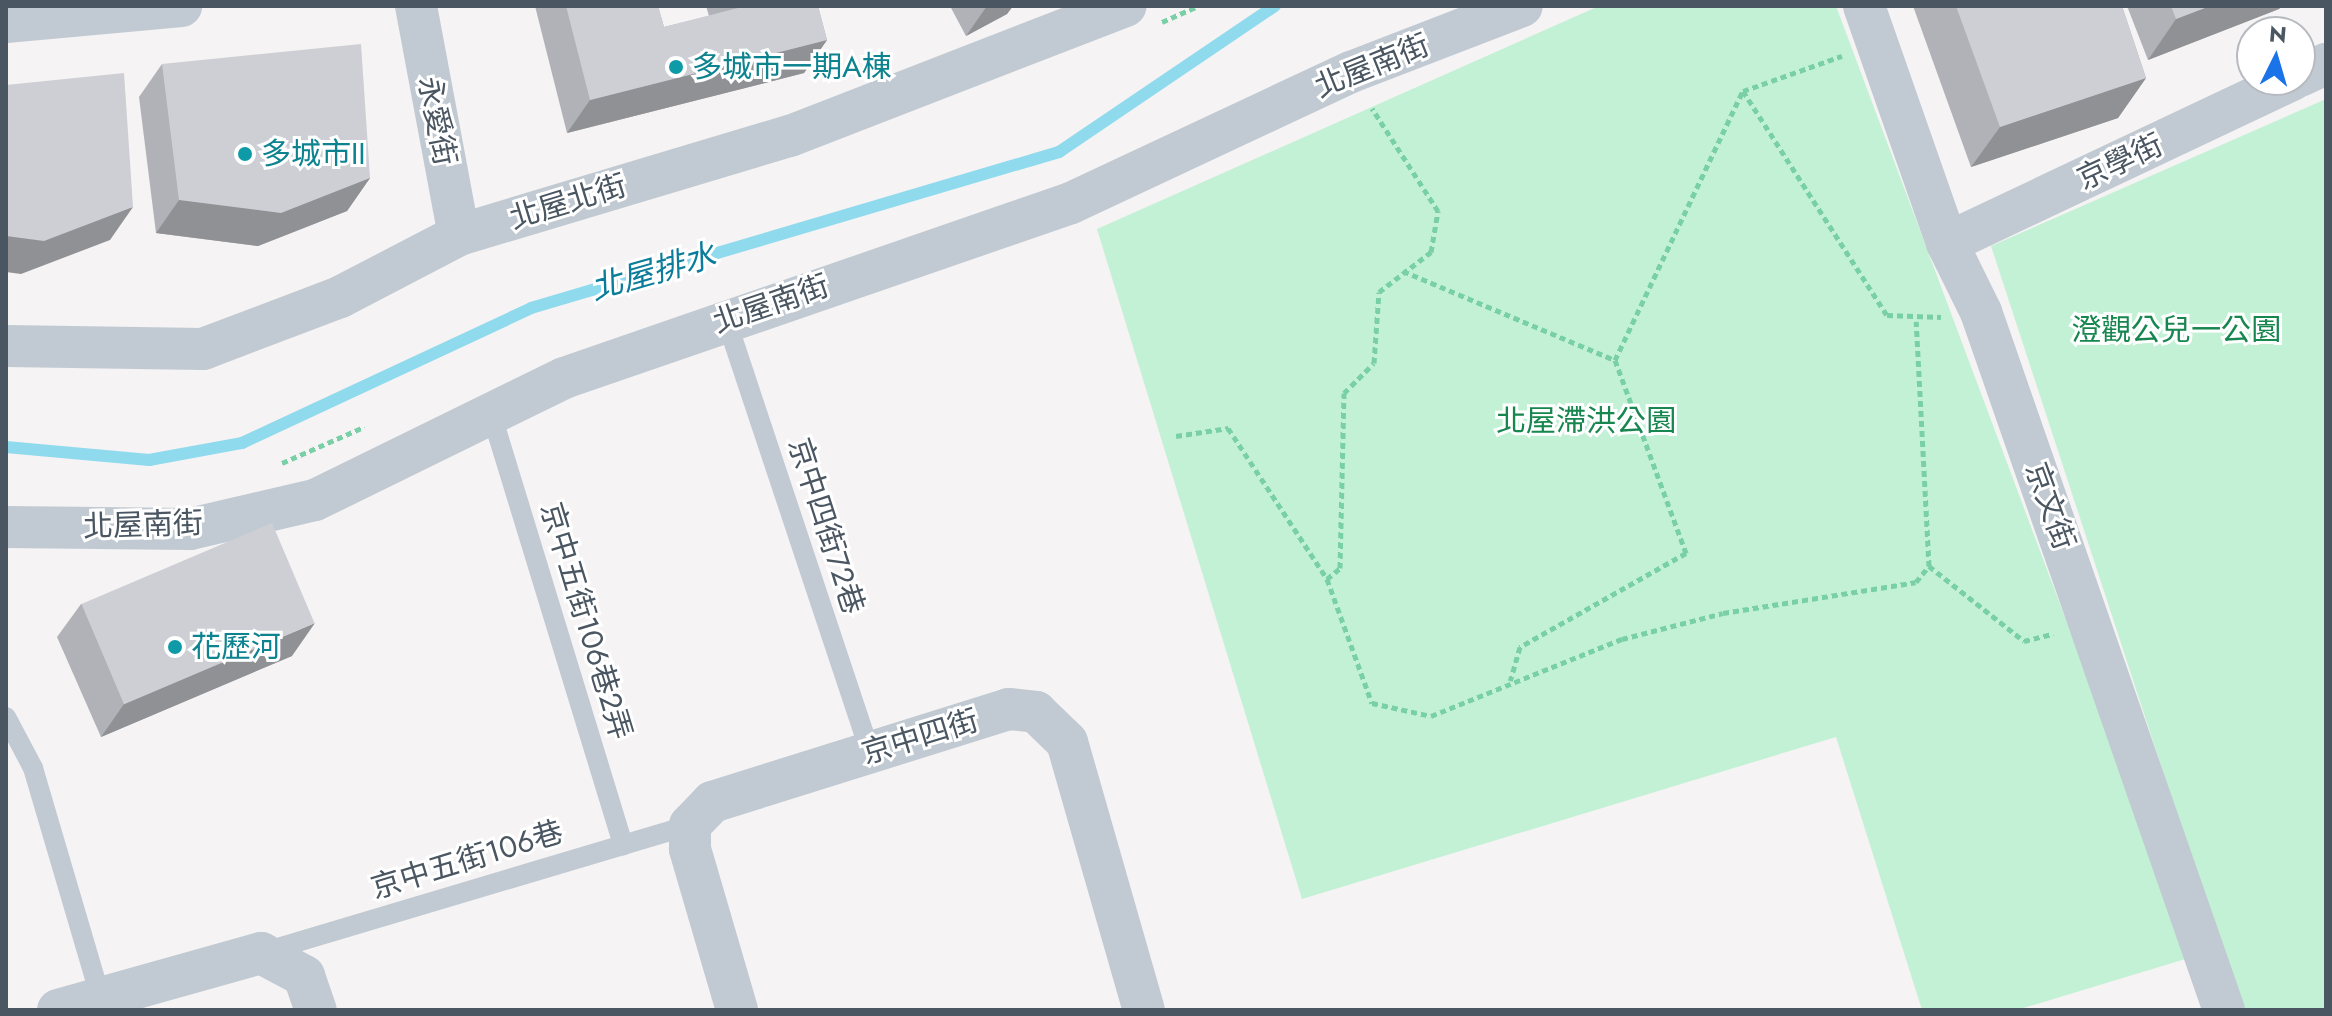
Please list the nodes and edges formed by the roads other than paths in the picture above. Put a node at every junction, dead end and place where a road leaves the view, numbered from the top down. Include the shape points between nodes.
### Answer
1 (181, 6) edge
2 (416, 6) edge
3 (1126, 6) edge
4 (1522, 6) edge
5 (6, 22) edge
6 (1870, 25) edge
7 (2258, 96) edge
8 (459, 235) junction
9 (1947, 243) junction
10 (726, 319) junction
11 (6, 346) edge
12 (492, 416) junction
13 (6, 527) edge
14 (6, 717) edge
15 (870, 753) junction
16 (690, 825) junction
17 (623, 845) junction
18 (261, 953) junction
19 (100, 996) junction
20 (58, 1010) edge
21 (316, 1010) edge
22 (737, 1010) edge
23 (1144, 1010) edge
24 (2224, 1010) edge

1 - 5 street
2 - 8 street, 永愛街
3 - 8 street, 北屋北街 via 790,136
4 - 10 street, 北屋南街 via 1351,72 1071,203
6 - 9 street, 京文街
7 - 9 street, 京學街
8 - 11 street, 北屋北街 via 340,297 203,349
9 - 24 street, 京文街 via 1981,312
10 - 12 street, 北屋南街 via 564,378
10 - 15 lane, 京中四街72巷
12 - 13 street, 北屋南街 via 315,500 190,529
12 - 17 lane, 京中五街106巷2弄
14 - 19 lane via 33,768
15 - 16 street, 京中四街 via 712,802
15 - 23 street, 京中四街 via 1009,709 1036,712 1067,742
16 - 17 lane, 京中五街106巷
16 - 22 street via 690,849
17 - 18 lane, 京中五街106巷
18 - 19 street
18 - 21 street via 304,976
19 - 20 street

